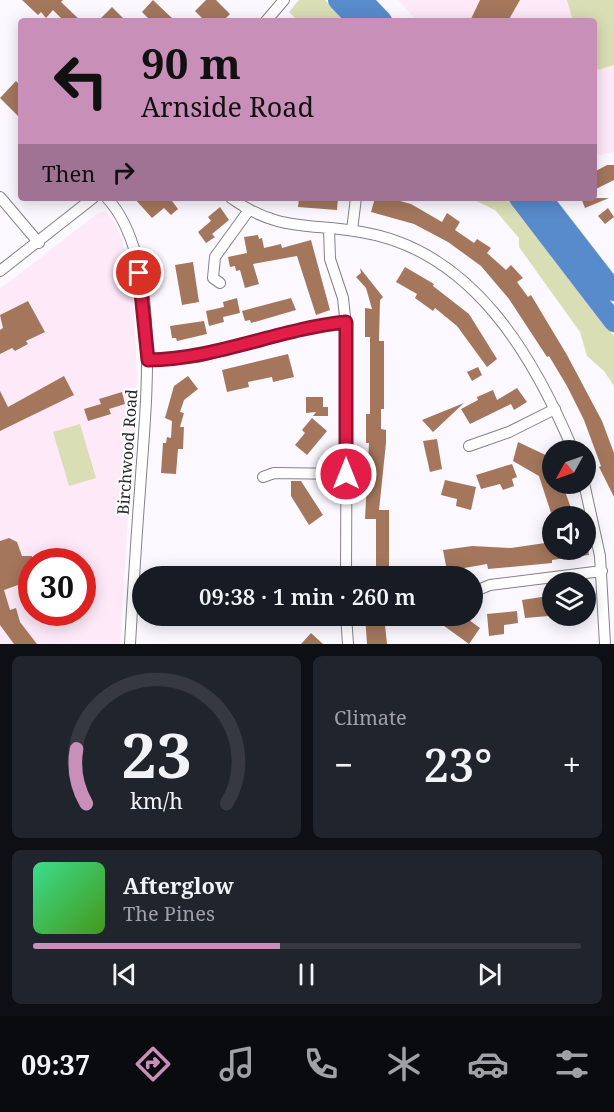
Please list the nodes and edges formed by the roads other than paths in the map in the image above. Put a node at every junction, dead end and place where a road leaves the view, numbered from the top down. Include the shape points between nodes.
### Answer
1 (284, 0) edge
2 (338, 0) edge
3 (362, 0) edge
4 (269, 18) edge
5 (355, 18) edge
6 (379, 18) edge
7 (0, 196) edge
8 (89, 201) edge
9 (109, 201) edge
10 (236, 201) edge
11 (356, 201) edge
12 (521, 201) edge
13 (544, 201) edge
14 (249, 210) junction
15 (329, 229) junction
16 (352, 230) junction
17 (39, 243) junction
18 (0, 271) edge
19 (220, 283) dead end
20 (614, 291) edge
21 (346, 322) junction
22 (614, 322) edge
23 (148, 360) junction
24 (555, 409) junction
25 (569, 440) edge
26 (469, 446) dead end
27 (346, 474) junction
28 (263, 477) dead end
29 (588, 494) edge
30 (346, 566) edge
31 (602, 571) junction
32 (483, 588) edge
33 (609, 596) edge
34 (347, 626) edge
35 (130, 644) edge
36 (348, 644) edge
37 (605, 644) edge

1 - 4 street
2 - 5 highway
3 - 6 highway
7 - 17 street
8 - 17 street
9 - 23 street, Birchwood Road via 125,222 133,243
10 - 14 street
11 - 16 street
12 - 22 highway
13 - 20 highway
14 - 15 street via 282,223
14 - 19 street via 213,263 213,278
15 - 16 street
15 - 21 street via 330,259
16 - 24 street via 413,248 449,267 470,284 513,339
17 - 18 street
21 - 23 street via 198,357
21 - 27 street
23 - 35 street, Birchwood Road
24 - 25 street
24 - 26 street
27 - 28 street via 274,473
27 - 30 street
29 - 31 street
31 - 32 street
31 - 33 street
33 - 37 street
34 - 36 street

